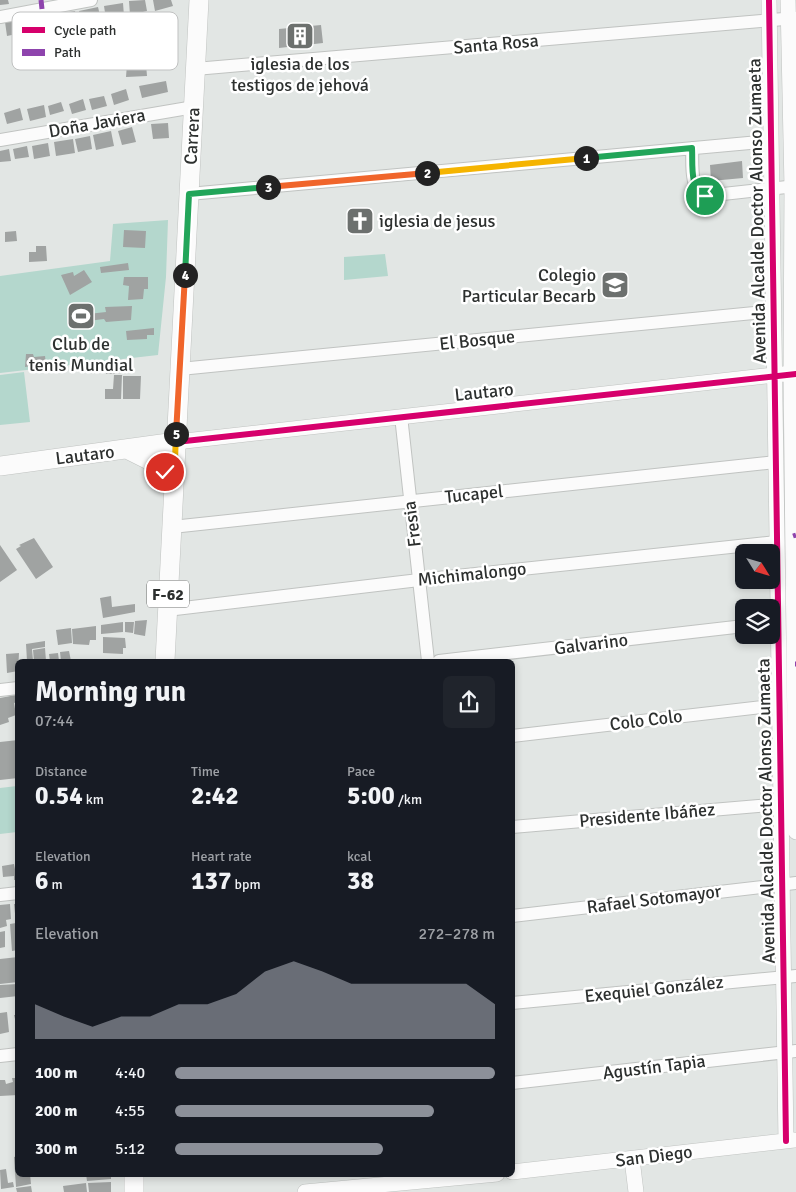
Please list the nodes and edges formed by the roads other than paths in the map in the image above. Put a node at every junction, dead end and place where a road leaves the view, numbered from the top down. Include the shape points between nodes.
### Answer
1 (92, 0) edge
2 (199, 0) edge
3 (769, 0) edge
4 (788, 0) edge
5 (42, 5) edge
6 (18, 12) edge
7 (792, 19) edge
8 (769, 21) junction
9 (196, 69) junction
10 (194, 107) junction
11 (0, 140) edge
12 (771, 141) junction
13 (692, 148) junction
14 (794, 186) edge
15 (772, 188) junction
16 (189, 194) junction
17 (794, 303) edge
18 (774, 311) junction
19 (180, 369) junction
20 (794, 374) edge
21 (775, 375) junction
22 (401, 416) junction
23 (176, 442) junction
24 (129, 450) junction
25 (776, 462) junction
26 (0, 466) edge
27 (174, 485) junction
28 (795, 499) edge
29 (409, 501) junction
30 (776, 501) junction
31 (172, 526) junction
32 (795, 536) edge
33 (777, 542) junction
34 (418, 580) junction
35 (775, 599) edge
36 (167, 610) junction
37 (780, 624) edge
38 (795, 625) edge
39 (735, 627) edge
40 (775, 644) edge
41 (165, 659) edge
42 (428, 659) edge
43 (455, 659) edge
44 (795, 664) edge
45 (15, 688) edge
46 (0, 690) edge
47 (779, 705) junction
48 (515, 736) edge
49 (790, 752) edge
50 (781, 804) junction
51 (515, 826) edge
52 (796, 832) edge
53 (789, 884) edge
54 (15, 893) edge
55 (0, 895) edge
56 (515, 916) edge
57 (790, 976) edge
58 (515, 1003) edge
59 (790, 1051) edge
60 (15, 1054) edge
61 (0, 1056) edge
62 (515, 1083) edge
63 (791, 1140) edge
64 (632, 1159) junction
65 (515, 1172) edge
66 (134, 1177) edge
67 (438, 1177) edge
68 (398, 1179) edge
69 (134, 1192) edge
70 (305, 1192) edge
71 (636, 1192) edge

1 - 5 street
2 - 9 main road, Carrera / F-62
3 - 8 street, Avenida Alcalde Doctor Alonso Zumaeta
4 - 7 street, Avenida Alcalde Doctor Alonso Zumaeta
5 - 6 street
7 - 8 street, Santa Rosa
7 - 14 street, Avenida Alcalde Doctor Alonso Zumaeta
8 - 9 street, Santa Rosa
8 - 12 street, Avenida Alcalde Doctor Alonso Zumaeta
9 - 10 main road, Carrera / F-62
10 - 11 street, Doña Javiera
10 - 16 main road, Carrera / F-62
12 - 13 street
12 - 15 street, Avenida Alcalde Doctor Alonso Zumaeta
13 - 15 street via 694,185 698,193 705,196
13 - 16 street
14 - 15 street
14 - 17 street, Avenida Alcalde Doctor Alonso Zumaeta
15 - 18 street, Avenida Alcalde Doctor Alonso Zumaeta
16 - 19 main road, Carrera / F-62
17 - 20 street, Avenida Alcalde Doctor Alonso Zumaeta
18 - 19 street, El Bosque
18 - 21 street, Avenida Alcalde Doctor Alonso Zumaeta
19 - 23 main road, Carrera / F-62
20 - 21 street, Lautaro
20 - 28 street, Avenida Alcalde Doctor Alonso Zumaeta
21 - 22 street, Lautaro
21 - 25 street, Avenida Alcalde Doctor Alonso Zumaeta
22 - 23 street, Lautaro
22 - 29 street, Fresia
23 - 24 main road, Lautaro
23 - 27 main road, Carrera / F-62
24 - 26 main road, Lautaro
24 - 27 main road via 159,465
25 - 29 street, Tucapel
25 - 30 street, Avenida Alcalde Doctor Alonso Zumaeta
27 - 31 main road, Carrera / F-62
28 - 30 street
28 - 32 street, Avenida Alcalde Doctor Alonso Zumaeta
29 - 31 street, Tucapel
29 - 34 street, Fresia
30 - 33 street, Avenida Alcalde Doctor Alonso Zumaeta
31 - 36 main road, Carrera / F-62
32 - 38 street, Avenida Alcalde Doctor Alonso Zumaeta
33 - 34 street, Michimalongo
33 - 35 street, Avenida Alcalde Doctor Alonso Zumaeta
34 - 36 street, Michimalongo
34 - 42 street, Fresia
36 - 41 main road, Carrera / F-62
37 - 38 street
38 - 44 street, Avenida Alcalde Doctor Alonso Zumaeta
39 - 43 street, Galvarino
40 - 47 street, Avenida Alcalde Doctor Alonso Zumaeta
44 - 49 street, Avenida Alcalde Doctor Alonso Zumaeta
45 - 46 street
47 - 48 street, Colo Colo
47 - 49 street, Avenida Alcalde Doctor Alonso Zumaeta
49 - 50 street, Avenida Alcalde Doctor Alonso Zumaeta
49 - 52 street, Avenida Alcalde Doctor Alonso Zumaeta
50 - 51 street, Presidente Ibáñez
50 - 53 street, Avenida Alcalde Doctor Alonso Zumaeta
53 - 56 street, Rafael Sotomayor
53 - 57 street, Avenida Alcalde Doctor Alonso Zumaeta
54 - 55 street
57 - 58 street, Exequiel González
57 - 59 street, Avenida Alcalde Doctor Alonso Zumaeta
59 - 62 street, Agustín Tapia
59 - 63 street, Avenida Alcalde Doctor Alonso Zumaeta
60 - 61 street
63 - 64 street, San Diego
64 - 65 street, San Diego
64 - 71 street
66 - 69 main road
67 - 68 street
68 - 70 street

